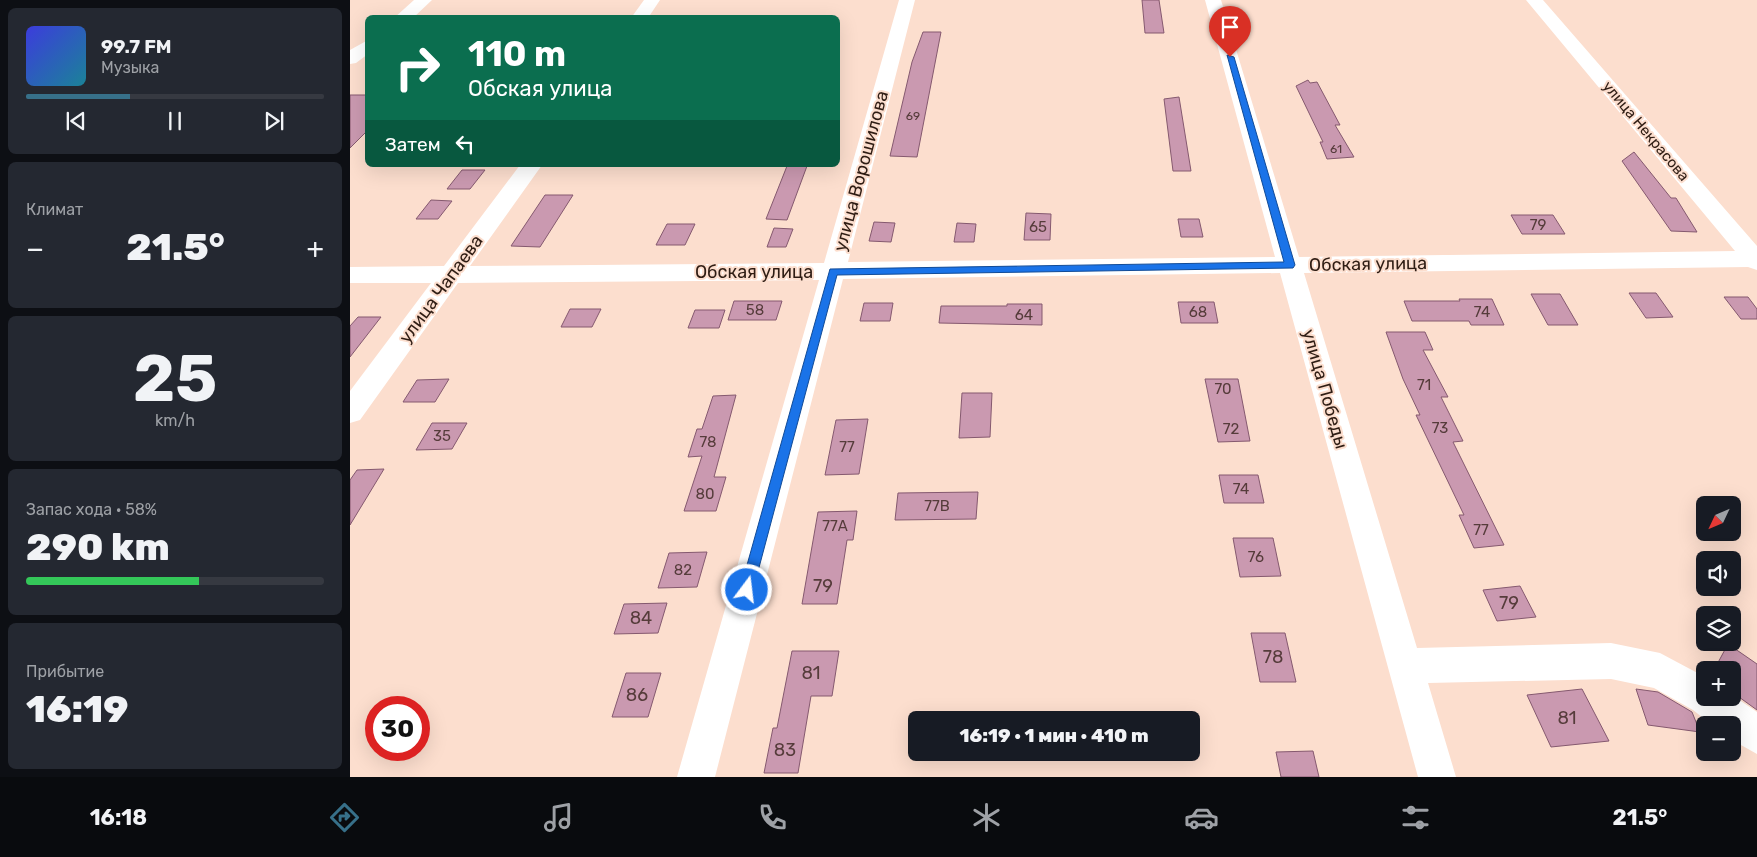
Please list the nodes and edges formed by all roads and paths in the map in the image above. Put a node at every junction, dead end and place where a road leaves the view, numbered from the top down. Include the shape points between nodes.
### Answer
1 (424, 0) edge
2 (652, 0) edge
3 (907, 0) edge
4 (1213, 0) edge
5 (1534, 0) edge
6 (406, 15) edge
7 (641, 15) edge
8 (365, 47) edge
9 (350, 59) edge
10 (530, 167) edge
11 (1756, 260) edge
12 (1290, 265) junction
13 (833, 271) junction
14 (451, 274) junction
15 (350, 275) edge
16 (350, 412) edge
17 (1405, 666) junction
18 (1696, 692) edge
19 (1717, 706) edge
20 (1757, 735) edge
21 (696, 777) edge
22 (1437, 777) edge

1 - 6 street
2 - 7 street
3 - 13 street, улица Ворошилова
4 - 12 street, улица Победы
5 - 11 street, улица Некрасова
8 - 9 street
10 - 14 street, улица Чапаева
11 - 12 street, Обская улица
12 - 13 street, Обская улица
12 - 17 street, улица Победы
13 - 14 street, Обская улица
13 - 21 street, улица Ворошилова
14 - 15 street, Обская улица
14 - 16 street, улица Чапаева
17 - 18 street via 1610,661 1660,671
17 - 22 street, улица Победы
19 - 20 street

